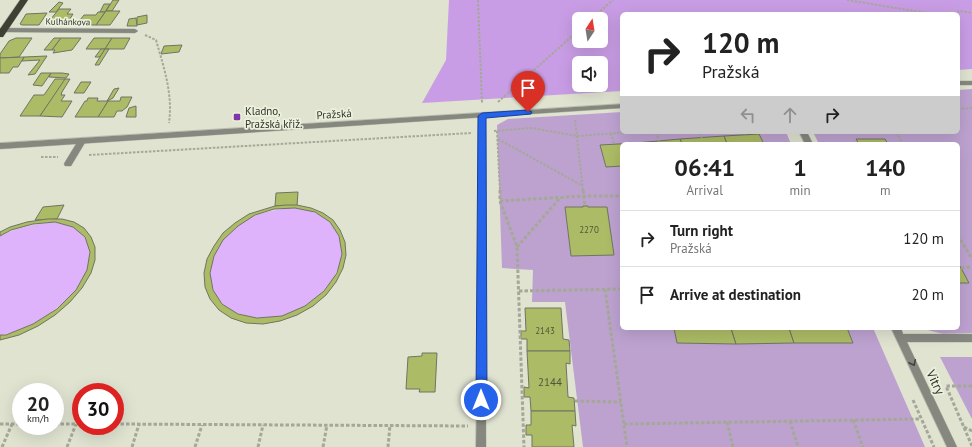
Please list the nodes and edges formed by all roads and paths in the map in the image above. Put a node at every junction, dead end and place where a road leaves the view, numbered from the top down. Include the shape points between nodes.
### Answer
1 (24, 0) edge
2 (478, 0) edge
3 (613, 0) edge
4 (848, 0) edge
5 (600, 12) edge
6 (921, 12) edge
7 (956, 12) edge
8 (972, 13) edge
9 (1, 32) edge
10 (135, 32) joint
11 (572, 36) edge
12 (972, 82) edge
13 (960, 83) edge
14 (620, 106) edge
15 (972, 108) edge
16 (574, 109) junction
17 (960, 109) edge
18 (482, 116) junction
19 (497, 131) junction
20 (482, 132) junction
21 (611, 133) junction
22 (620, 133) edge
23 (657, 134) edge
24 (701, 134) edge
25 (166, 135) junction
26 (577, 136) junction
27 (702, 138) dead end
28 (498, 139) junction
29 (82, 141) junction
30 (659, 141) dead end
31 (614, 144) dead end
32 (1, 147) edge
33 (73, 156) junction
34 (36, 158) dead end
35 (68, 164) dead end
36 (583, 186) junction
37 (584, 196) junction
38 (620, 196) edge
39 (560, 197) junction
40 (500, 201) junction
41 (585, 206) dead end
42 (960, 239) edge
43 (517, 247) junction
44 (972, 259) edge
45 (972, 267) edge
46 (961, 268) dead end
47 (605, 289) junction
48 (620, 289) edge
49 (519, 291) junction
50 (897, 330) edge
51 (901, 338) junction
52 (972, 338) edge
53 (972, 386) edge
54 (575, 401) dead end
55 (621, 402) junction
56 (921, 419) dead end
57 (853, 420) junction
58 (790, 421) junction
59 (727, 422) junction
60 (0, 424) edge
61 (12, 424) joint
62 (124, 424) edge
63 (139, 424) junction
64 (624, 424) junction
65 (202, 425) junction
66 (263, 425) junction
67 (327, 425) junction
68 (390, 425) junction
69 (468, 425) dead end
70 (963, 426) junction
71 (972, 431) edge
72 (72, 434) edge
73 (972, 446) edge
74 (2, 447) edge
75 (67, 447) edge
76 (132, 447) edge
77 (195, 447) edge
78 (258, 447) edge
79 (323, 447) edge
80 (388, 447) edge
81 (481, 447) edge
82 (524, 447) edge
83 (627, 447) edge
84 (733, 447) edge
85 (798, 447) edge
86 (863, 447) edge
87 (952, 447) edge

1 - 9 main road
2 - 18 path
3 - 5 path
4 - 6 path
7 - 8 path
9 - 10 street, Kulhánkova
10 - 25 path via 156,40 167,80 171,111
11 - 18 path
12 - 13 street
14 - 16 street, Pražská
15 - 17 path
16 - 18 street, Pražská
16 - 26 path
18 - 20 street
18 - 25 street, Pražská
19 - 20 path
19 - 26 path via 532,128
19 - 28 path
20 - 33 path
20 - 81 street
21 - 22 path
21 - 26 path
21 - 31 path
23 - 30 path
24 - 27 path
25 - 29 street, Pražská
26 - 36 path
28 - 36 path
28 - 40 path
29 - 32 street, Pražská
29 - 33 street
33 - 34 path
33 - 35 street
36 - 37 path
37 - 38 path
37 - 39 path
37 - 41 path
39 - 40 path
39 - 43 path
40 - 43 path
42 - 44 path
43 - 49 path
45 - 46 path
47 - 48 path
47 - 49 path
47 - 55 path
49 - 82 path
50 - 51 street, Vitry
51 - 52 street
51 -> 87 street, Vitry
53 - 70 path via 946,386
54 - 55 path
55 - 64 path
56 - 57 path
57 - 58 path
57 - 86 path
58 - 59 path
58 - 85 path
59 - 64 path
59 - 84 path
60 - 61 path
61 - 74 path
62 - 63 path
63 - 65 path
63 - 76 path
64 - 83 path
65 - 66 path
65 - 77 path
66 - 67 path
66 - 78 path
67 - 68 path
67 - 79 path
68 - 69 path
68 - 80 path
70 - 71 path
70 - 73 path
72 - 75 path

